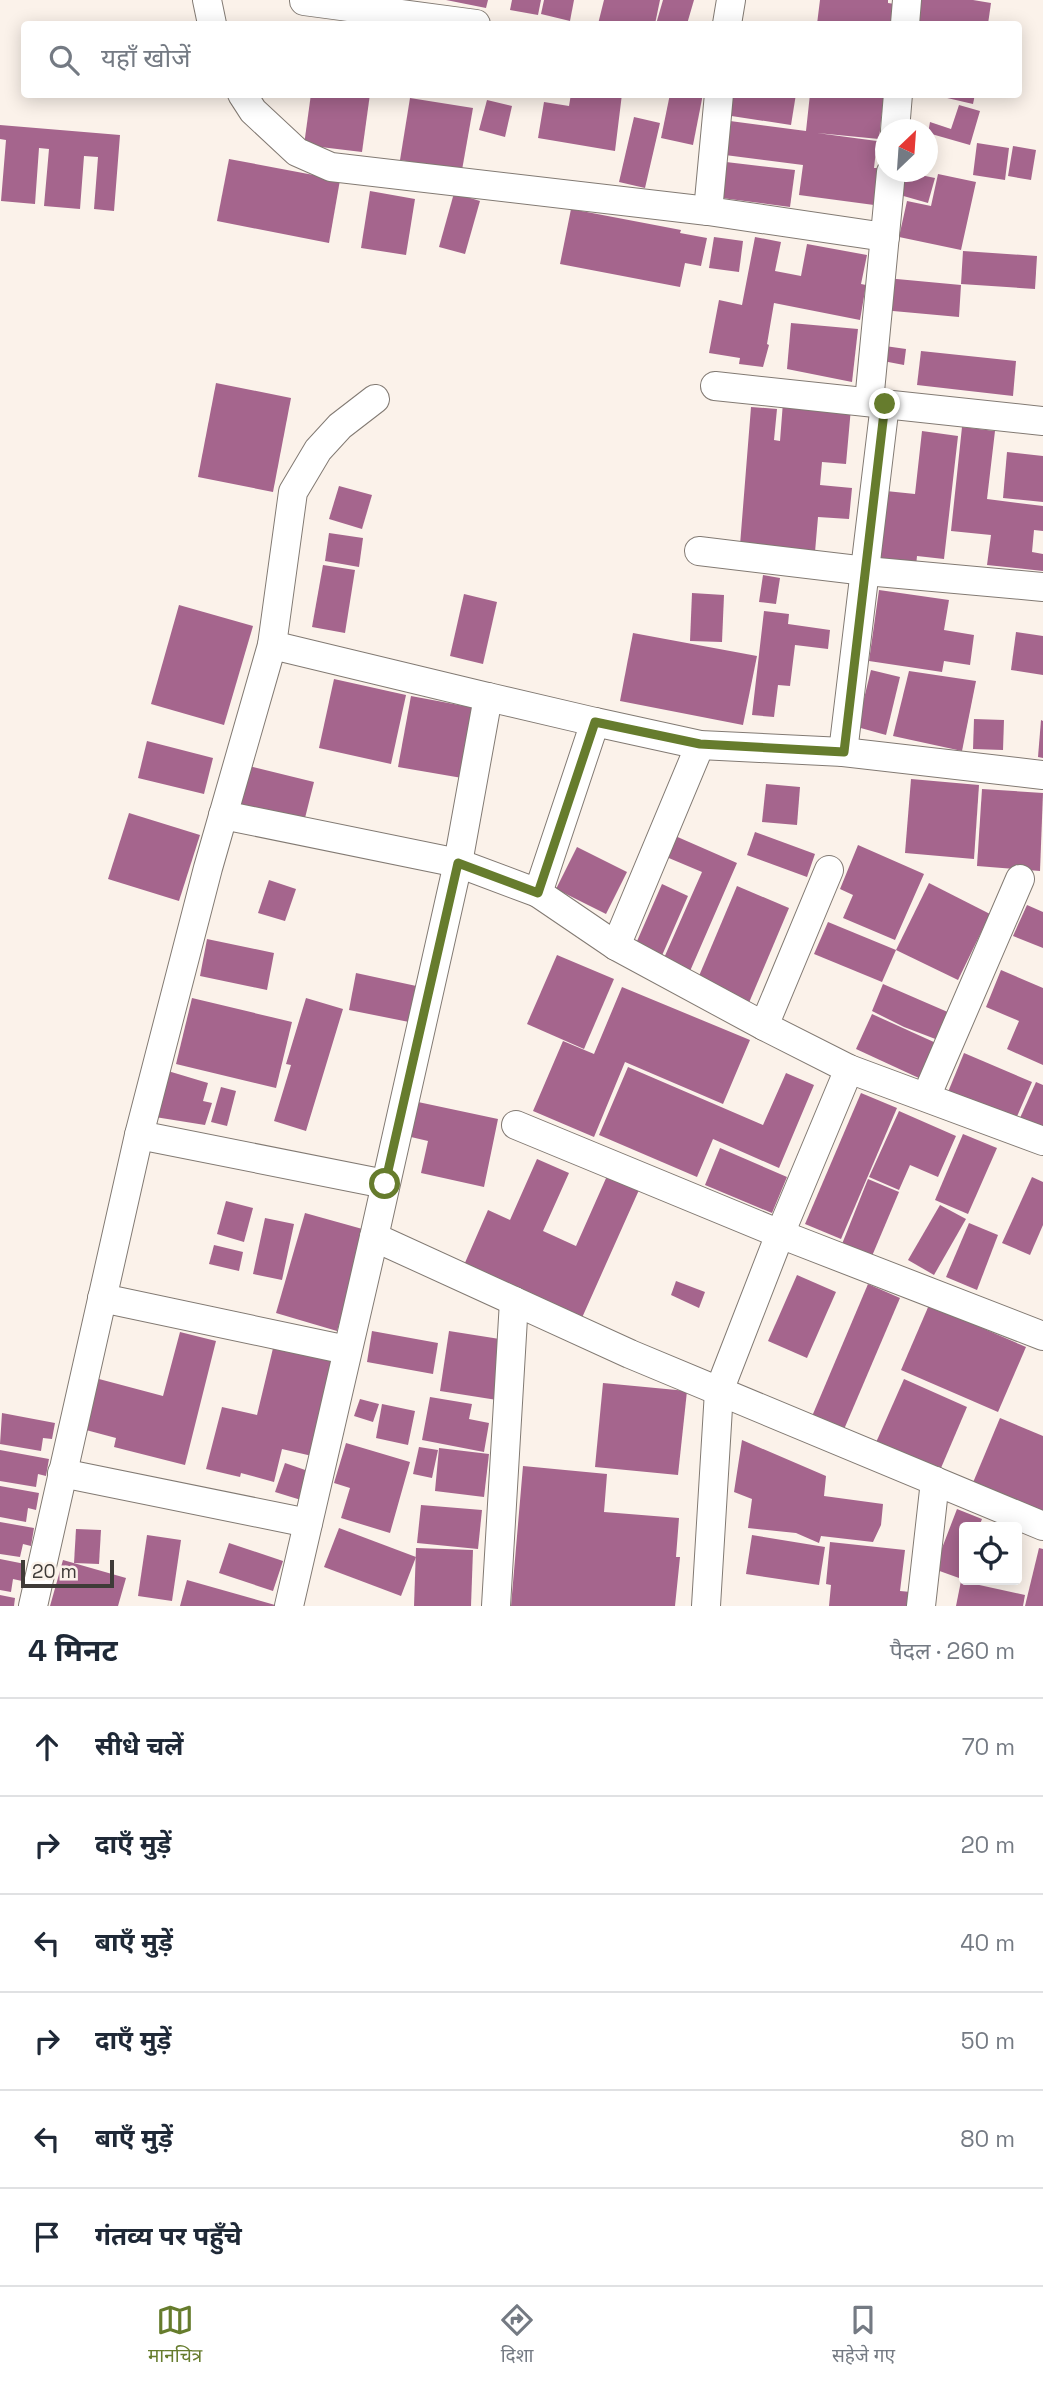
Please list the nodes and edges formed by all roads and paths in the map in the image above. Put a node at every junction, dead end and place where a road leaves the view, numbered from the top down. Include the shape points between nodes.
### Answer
1 (208, 0) edge
2 (731, 0) edge
3 (907, 0) edge
4 (304, 1) edge
5 (212, 21) edge
6 (454, 21) edge
7 (728, 21) edge
8 (905, 21) edge
9 (245, 98) edge
10 (719, 98) edge
11 (898, 98) edge
12 (896, 119) edge
13 (890, 182) edge
14 (708, 211) junction
15 (885, 237) junction
16 (715, 386) dead end
17 (375, 399) dead end
18 (877, 403) junction
19 (1043, 415) edge
20 (1043, 421) edge
21 (699, 551) dead end
22 (866, 571) junction
23 (1043, 587) edge
24 (272, 645) junction
25 (488, 697) junction
26 (595, 722) junction
27 (700, 744) junction
28 (844, 752) junction
29 (1043, 775) edge
30 (223, 815) junction
31 (458, 863) junction
32 (830, 870) dead end
33 (1020, 879) dead end
34 (538, 893) junction
35 (616, 946) junction
36 (764, 1026) junction
37 (849, 1069) junction
38 (926, 1097) junction
39 (516, 1125) dead end
40 (139, 1135) junction
41 (1043, 1141) edge
42 (385, 1184) junction
43 (780, 1234) junction
44 (374, 1237) junction
45 (102, 1298) junction
46 (514, 1301) junction
47 (1043, 1336) edge
48 (347, 1350) junction
49 (719, 1391) junction
50 (62, 1473) junction
51 (935, 1481) junction
52 (307, 1523) junction
53 (1043, 1526) edge
54 (33, 1606) edge
55 (289, 1606) edge
56 (496, 1606) edge
57 (706, 1606) edge
58 (921, 1606) edge

1 - 5 street
2 - 7 street
3 - 8 street
4 - 6 street
9 - 14 street via 297,152 331,167
10 - 14 street
11 - 12 street
13 - 15 street
14 - 15 street
15 - 18 street
16 - 18 street
17 - 24 street via 318,450 293,492
18 - 20 street
18 - 22 street
19 - 20 street
21 - 22 street
22 - 23 street
22 - 28 street
24 - 25 street
24 - 30 street
25 - 26 street
25 - 31 street
26 - 27 street
26 - 34 street
27 - 28 street
27 - 35 street
28 - 29 street
30 - 31 street
30 - 40 street
31 - 34 street
31 - 42 street
32 - 36 street
33 - 38 street
34 - 35 street
35 - 36 street
36 - 37 street
37 - 38 street
37 - 43 street
38 - 41 street
39 - 43 street
40 - 42 street
40 - 45 street
42 - 44 street
43 - 47 street
43 - 49 street
44 - 46 street
44 - 48 street
45 - 48 street
45 - 50 street
46 - 49 street
46 - 56 street
48 - 52 street
49 - 51 street
49 - 57 street
50 - 52 street
50 - 54 street
51 - 53 street
51 - 58 street
52 - 55 street

